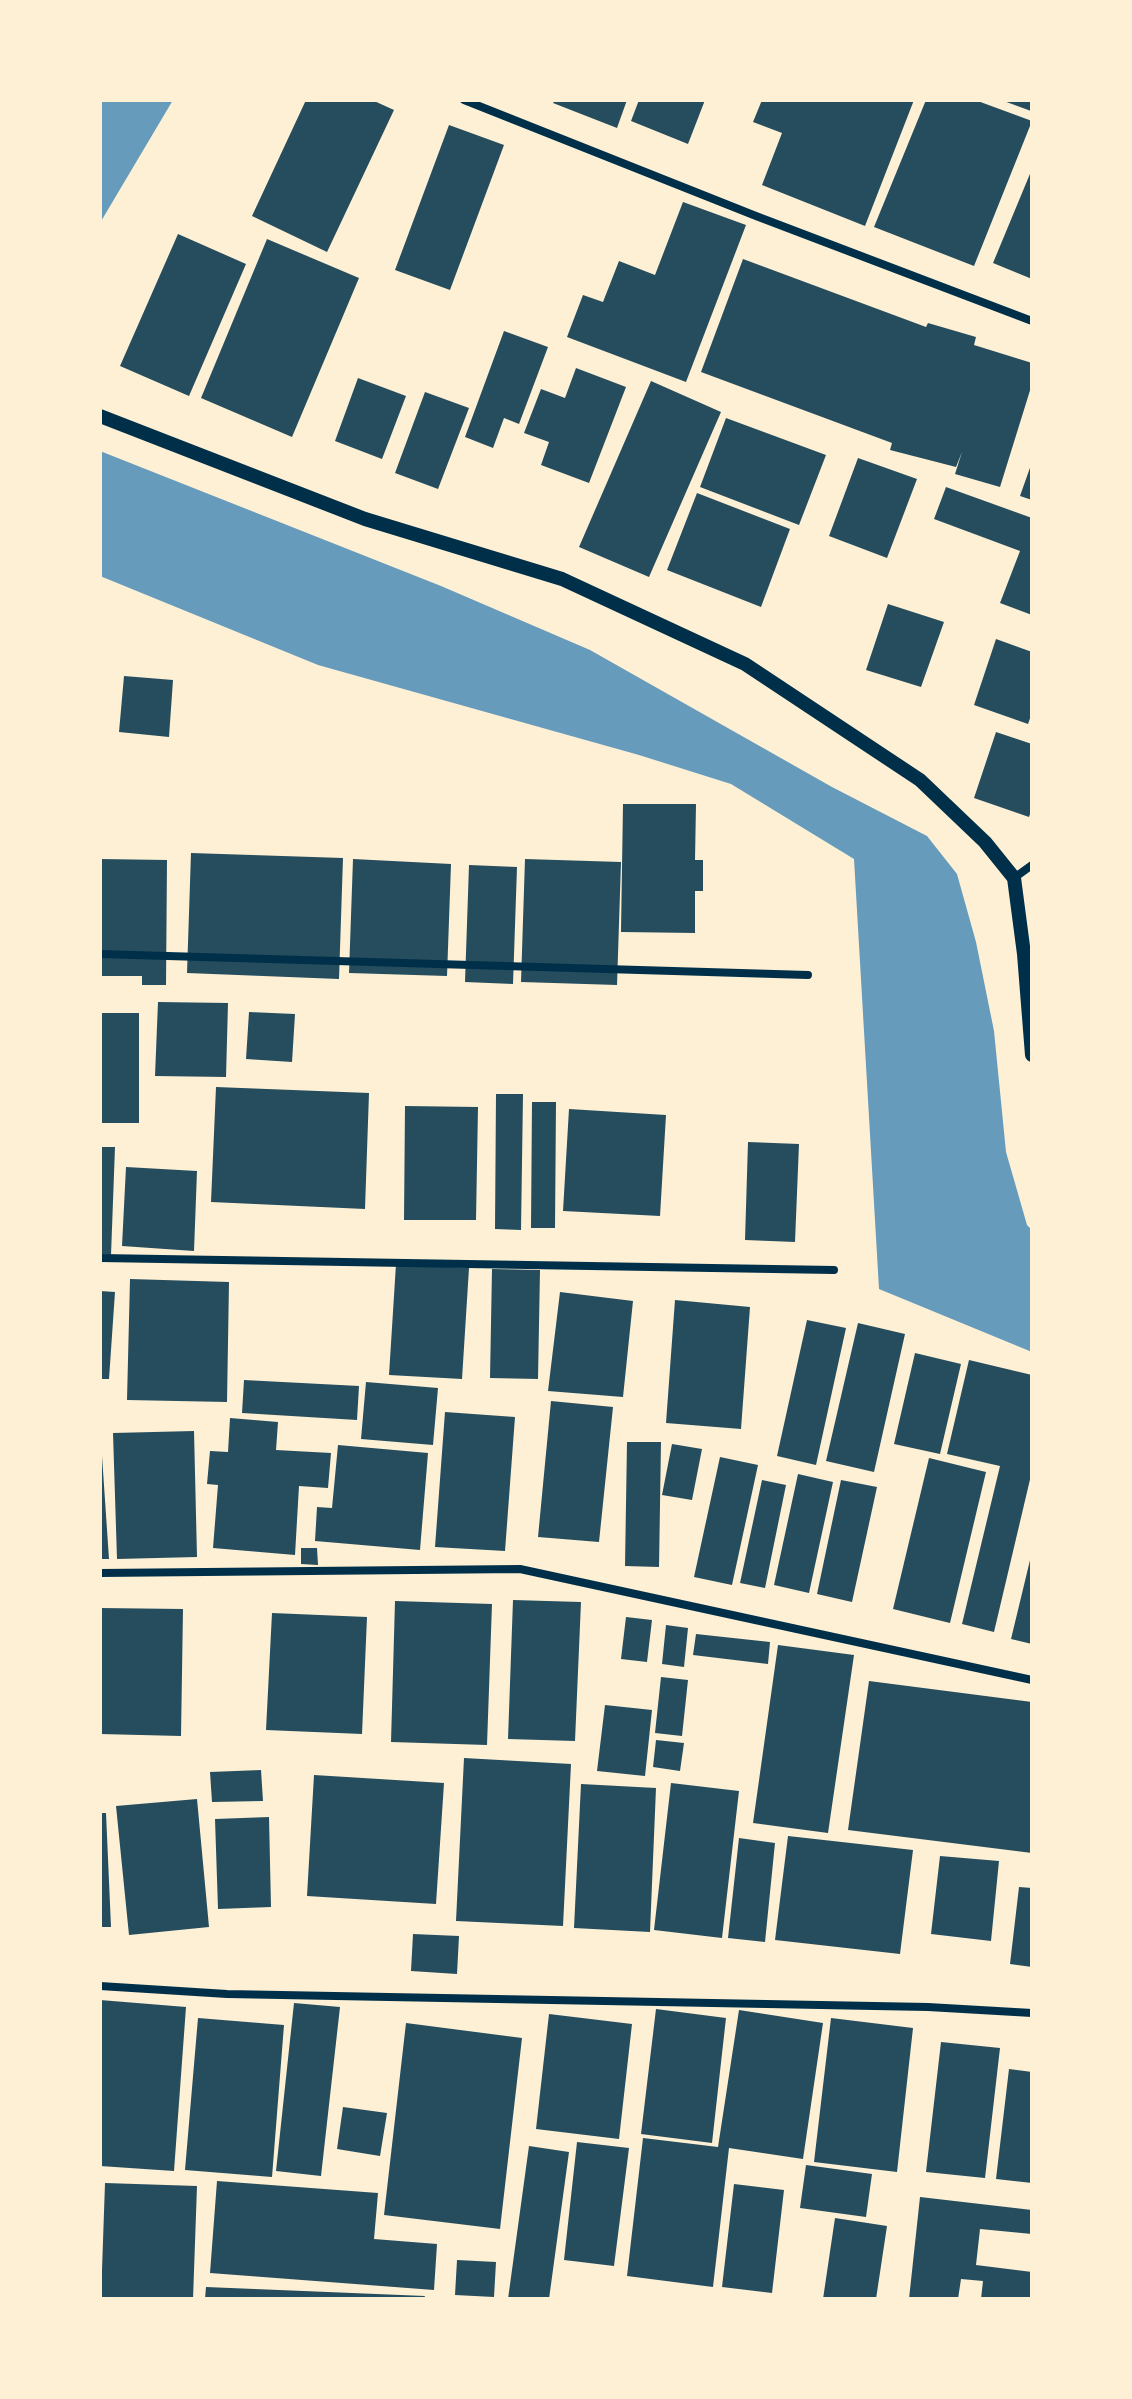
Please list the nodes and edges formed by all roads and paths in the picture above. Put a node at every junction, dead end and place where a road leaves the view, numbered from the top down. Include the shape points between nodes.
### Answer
1 (464, 100) edge
2 (1032, 321) edge
3 (104, 417) edge
4 (1032, 865) edge
5 (1014, 878) junction
6 (100, 954) edge
7 (808, 975) dead end
8 (1032, 1055) edge
9 (100, 1258) edge
10 (834, 1270) dead end
11 (100, 1573) edge
12 (1032, 1680) edge
13 (100, 1986) edge
14 (1032, 2013) edge

1 - 2 street
3 - 5 street via 365,519 562,579 745,664 920,780
4 - 5 street
5 - 8 street
6 - 7 street
9 - 10 street
11 - 12 street via 520,1569
13 - 14 street via 227,1994

